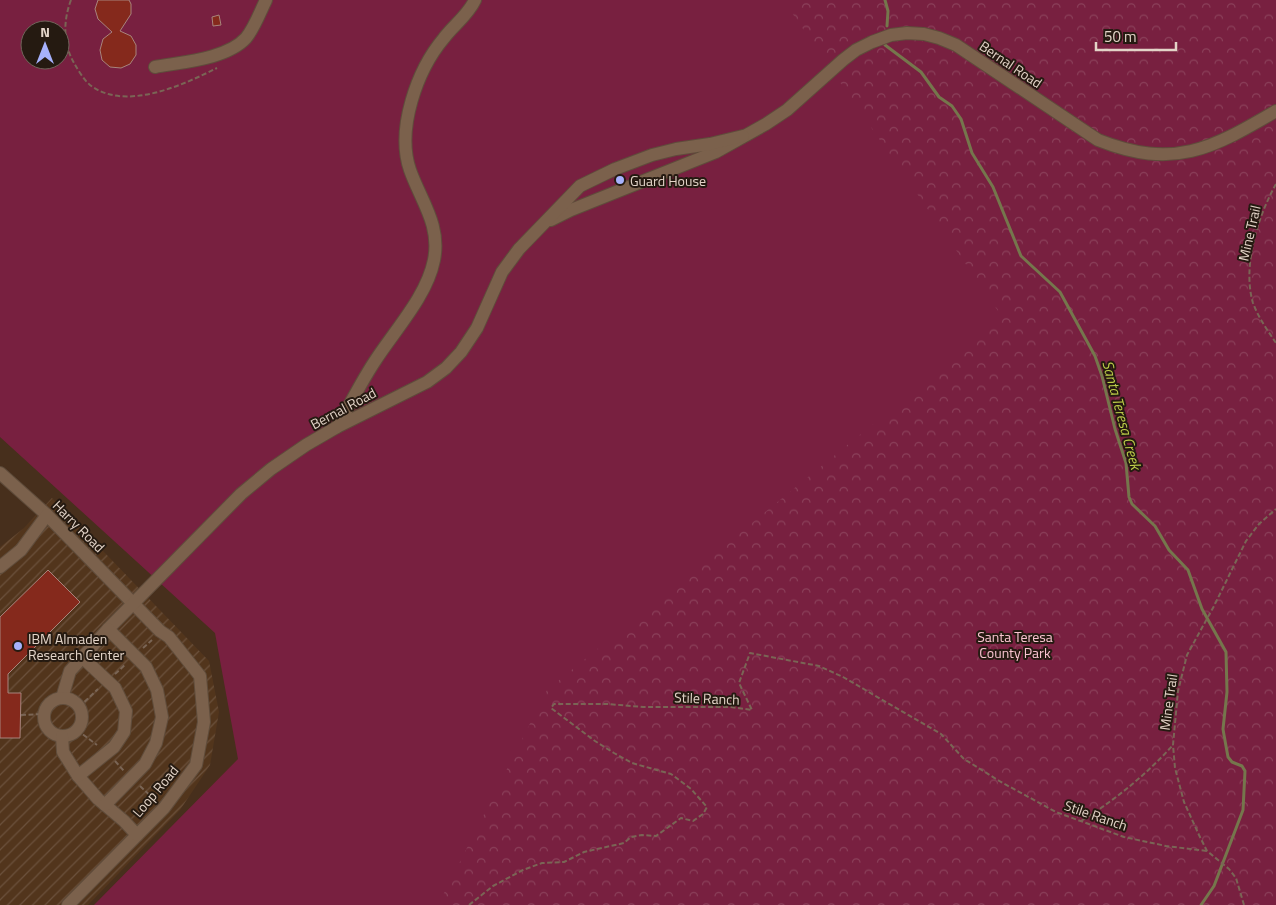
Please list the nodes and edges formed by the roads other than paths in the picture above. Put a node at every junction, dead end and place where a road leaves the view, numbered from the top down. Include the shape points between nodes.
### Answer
1 (266, 0) edge
2 (475, 0) edge
3 (155, 67) dead end
4 (1276, 111) edge
5 (743, 136) junction
6 (542, 224) junction
7 (337, 427) junction
8 (0, 473) edge
9 (47, 515) junction
10 (0, 566) edge
11 (133, 604) junction
12 (108, 629) junction
13 (83, 658) junction
14 (62, 698) junction
15 (62, 736) junction
16 (78, 776) junction
17 (105, 805) junction
18 (137, 835) junction
19 (68, 905) edge

1 - 3 street via 246,38 232,48 217,55
2 - 7 street via 434,52 409,110 406,149 410,168 434,227 436,245 430,276 374,362
4 - 5 street, Bernal Road via 1203,149 1161,154 1138,152 1098,140 956,45 924,34 907,33 891,35 856,50 787,110
5 - 6 street, Bernal Road via 698,160
5 - 6 street, Bernal Road via 652,155 607,172 580,186
6 - 7 street, Bernal Road via 502,272 477,328 462,352 446,368 427,382
7 - 11 street, Bernal Road via 271,469 241,494
8 - 9 street, Harry Road
9 - 10 street via 20,550
9 - 11 street, Harry Road
11 - 12 street, Bernal Road
11 - 18 street, Loop Road via 169,637 200,676 204,722 196,765 164,808
12 - 13 street, Bernal Road
12 - 17 street via 146,667 157,690 162,717 156,744 145,764
13 - 14 street, Bernal Road via 70,671
13 - 16 street via 116,688 126,711 124,732 114,747
14 - 15 street via 52,701 44,714 47,726
14 - 15 street via 79,707 82,719 77,730
15 - 16 street via 63,752
16 - 17 street
17 - 18 street
18 - 19 street, Loop Road

